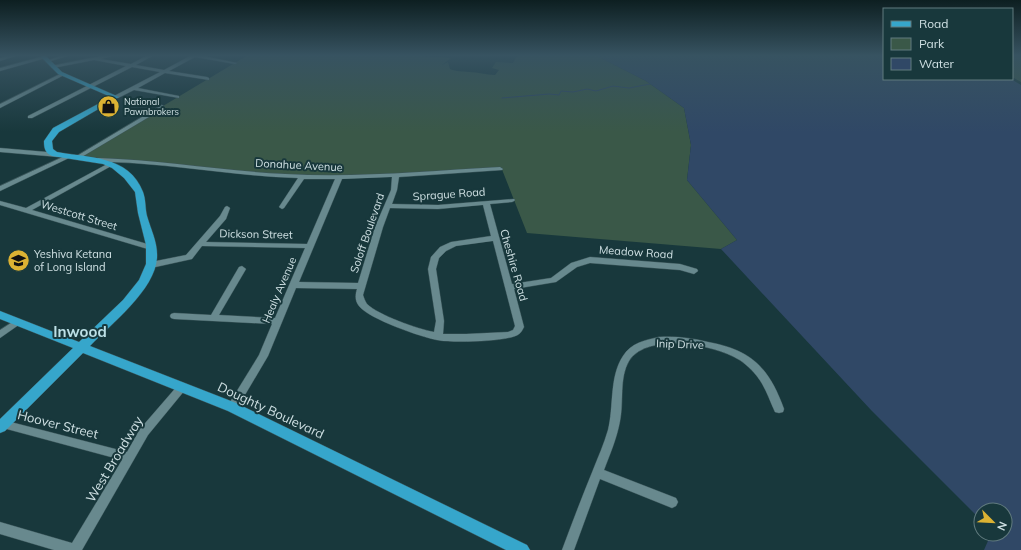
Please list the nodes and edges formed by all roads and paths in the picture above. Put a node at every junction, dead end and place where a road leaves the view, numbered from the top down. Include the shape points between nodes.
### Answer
1 (50, 81) edge
2 (78, 81) edge
3 (100, 81) edge
4 (146, 81) edge
5 (90, 86) junction
6 (132, 88) junction
7 (116, 97) junction
8 (177, 97) dead end
9 (2, 104) edge
10 (162, 108) dead end
11 (30, 117) dead end
12 (0, 150) edge
13 (59, 155) junction
14 (74, 156) junction
15 (98, 160) junction
16 (110, 164) junction
17 (500, 169) dead end
18 (396, 175) junction
19 (302, 177) junction
20 (339, 178) junction
21 (0, 189) edge
22 (512, 200) dead end
23 (0, 203) edge
24 (486, 203) junction
25 (388, 206) junction
26 (282, 207) dead end
27 (227, 208) dead end
28 (26, 211) junction
29 (495, 238) junction
30 (201, 244) junction
31 (310, 246) junction
32 (151, 248) junction
33 (151, 265) junction
34 (242, 269) dead end
35 (694, 271) dead end
36 (293, 285) junction
37 (360, 286) junction
38 (510, 287) junction
39 (0, 315) edge
40 (174, 316) dead end
41 (213, 318) junction
42 (278, 321) junction
43 (17, 322) junction
44 (516, 332) joint
45 (0, 335) edge
46 (438, 337) junction
47 (82, 347) junction
48 (182, 387) junction
49 (232, 407) junction
50 (779, 409) dead end
51 (2, 426) edge
52 (129, 457) junction
53 (598, 473) junction
54 (672, 502) dead end
55 (0, 528) edge
56 (75, 550) edge
57 (522, 550) edge
58 (568, 550) edge

1 - 9 street
2 - 5 main road
3 - 5 street
4 - 6 street
5 - 7 main road
5 - 11 street
6 - 7 street
6 - 8 street
7 - 13 main road via 56,130 48,141 48,147 52,153
10 - 14 street
12 - 13 street
13 - 14 main road
14 - 15 main road
14 - 21 street
15 - 16 main road
15 - 19 street, Donahue Avenue
16 - 28 street
16 - 32 main road via 122,171 140,193
17 - 18 street, Donahue Avenue
18 - 20 street, Donahue Avenue
18 - 25 street, Soloff Boulevard
19 - 20 street, Donahue Avenue
19 - 26 street
20 - 31 street, Healy Avenue
22 - 24 street, Sprague Road
23 - 28 street, Westcott Street
24 - 25 street, Sprague Road via 438,207
24 - 29 street, Cheshire Road
25 - 37 street, Soloff Boulevard
27 - 30 street via 223,217
28 - 32 street, Westcott Street
29 - 38 street, Cheshire Road
29 - 46 street via 454,244 443,249 435,257 432,269 440,321
30 - 31 street, Dickson Street
30 - 33 street via 187,258
31 - 36 street, Healy Avenue
32 - 33 main road
33 - 47 main road via 131,298
34 - 41 street
35 - 38 street, Meadow Road via 680,267 590,260 574,264 553,280
36 - 37 street
36 - 42 street, Healy Avenue
37 - 46 street, Soloff Boulevard via 360,298 368,309
38 - 44 street, Cheshire Road via 520,324
39 - 43 main road, Doughty Boulevard
40 - 41 street
41 - 42 street
42 - 49 street, Healy Avenue via 263,356
43 - 45 street
43 - 47 main road, Doughty Boulevard
44 - 46 street, Soloff Boulevard via 509,335
47 - 48 main road, Doughty Boulevard
47 - 51 main road
48 - 49 main road, Doughty Boulevard
48 - 52 street, West Broadway via 148,426
49 - 57 main road, Doughty Boulevard
50 - 53 street, Inip Drive via 764,376 739,354 704,344 666,341 643,345 632,352 621,369 615,421
51 - 52 street, Hoover Street
52 - 56 street, West Broadway
53 - 54 street
53 - 58 street, Inip Drive
55 - 56 street

